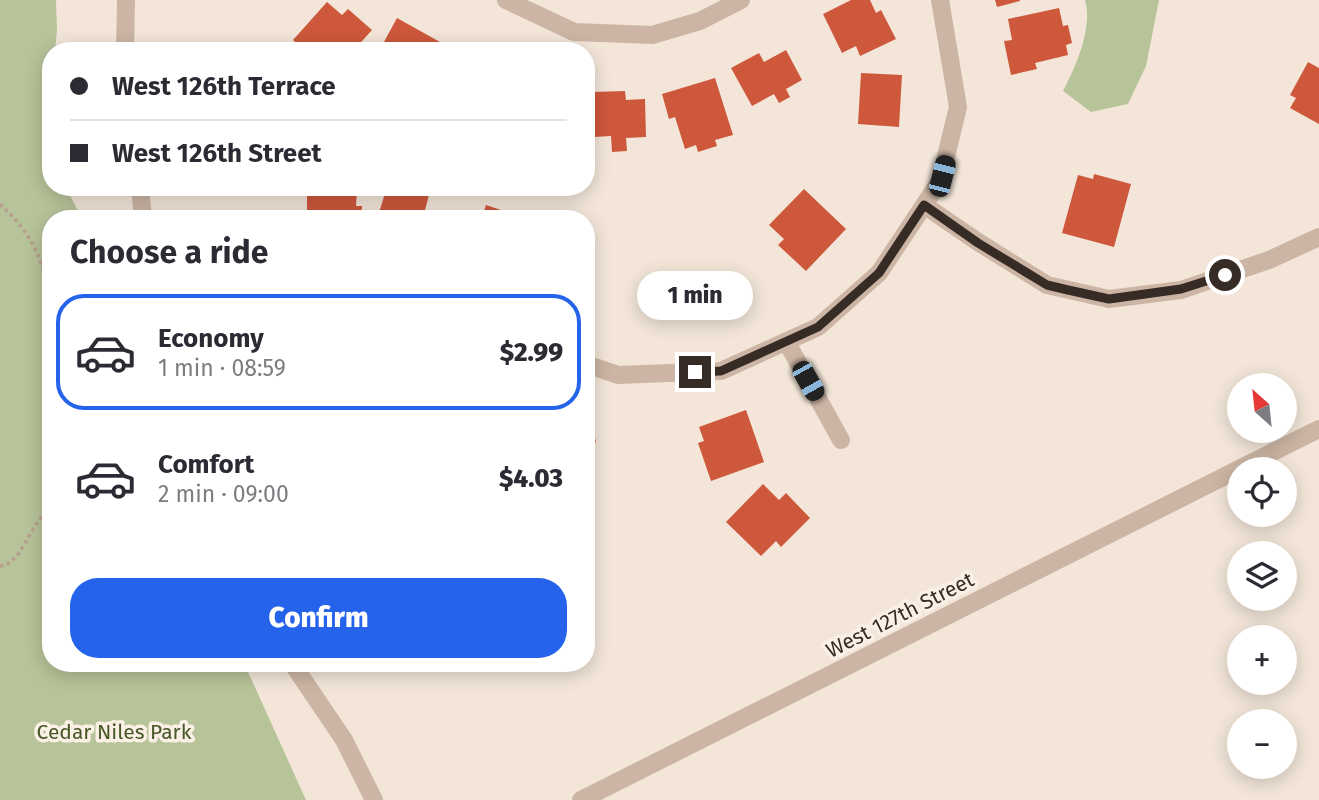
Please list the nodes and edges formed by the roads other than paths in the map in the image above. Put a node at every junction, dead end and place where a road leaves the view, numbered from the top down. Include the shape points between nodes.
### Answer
1 (126, 0) edge
2 (506, 0) edge
3 (741, 0) edge
4 (940, 0) edge
5 (125, 42) edge
6 (924, 205) junction
7 (1319, 237) edge
8 (786, 341) junction
9 (595, 367) edge
10 (1319, 429) edge
11 (841, 440) dead end
12 (1263, 457) edge
13 (1227, 475) edge
14 (298, 672) edge
15 (374, 800) edge
16 (581, 800) edge

1 - 5 street
2 - 3 street via 574,32 652,36 700,21
4 - 6 street via 958,107 940,181
6 - 7 street via 1047,285 1109,299 1181,289 1269,260
6 - 8 street via 879,273 818,327
8 - 9 street via 721,371 618,375
8 - 11 street
10 - 12 street, West 127th Street
13 - 16 street, West 127th Street
14 - 15 street via 344,740

